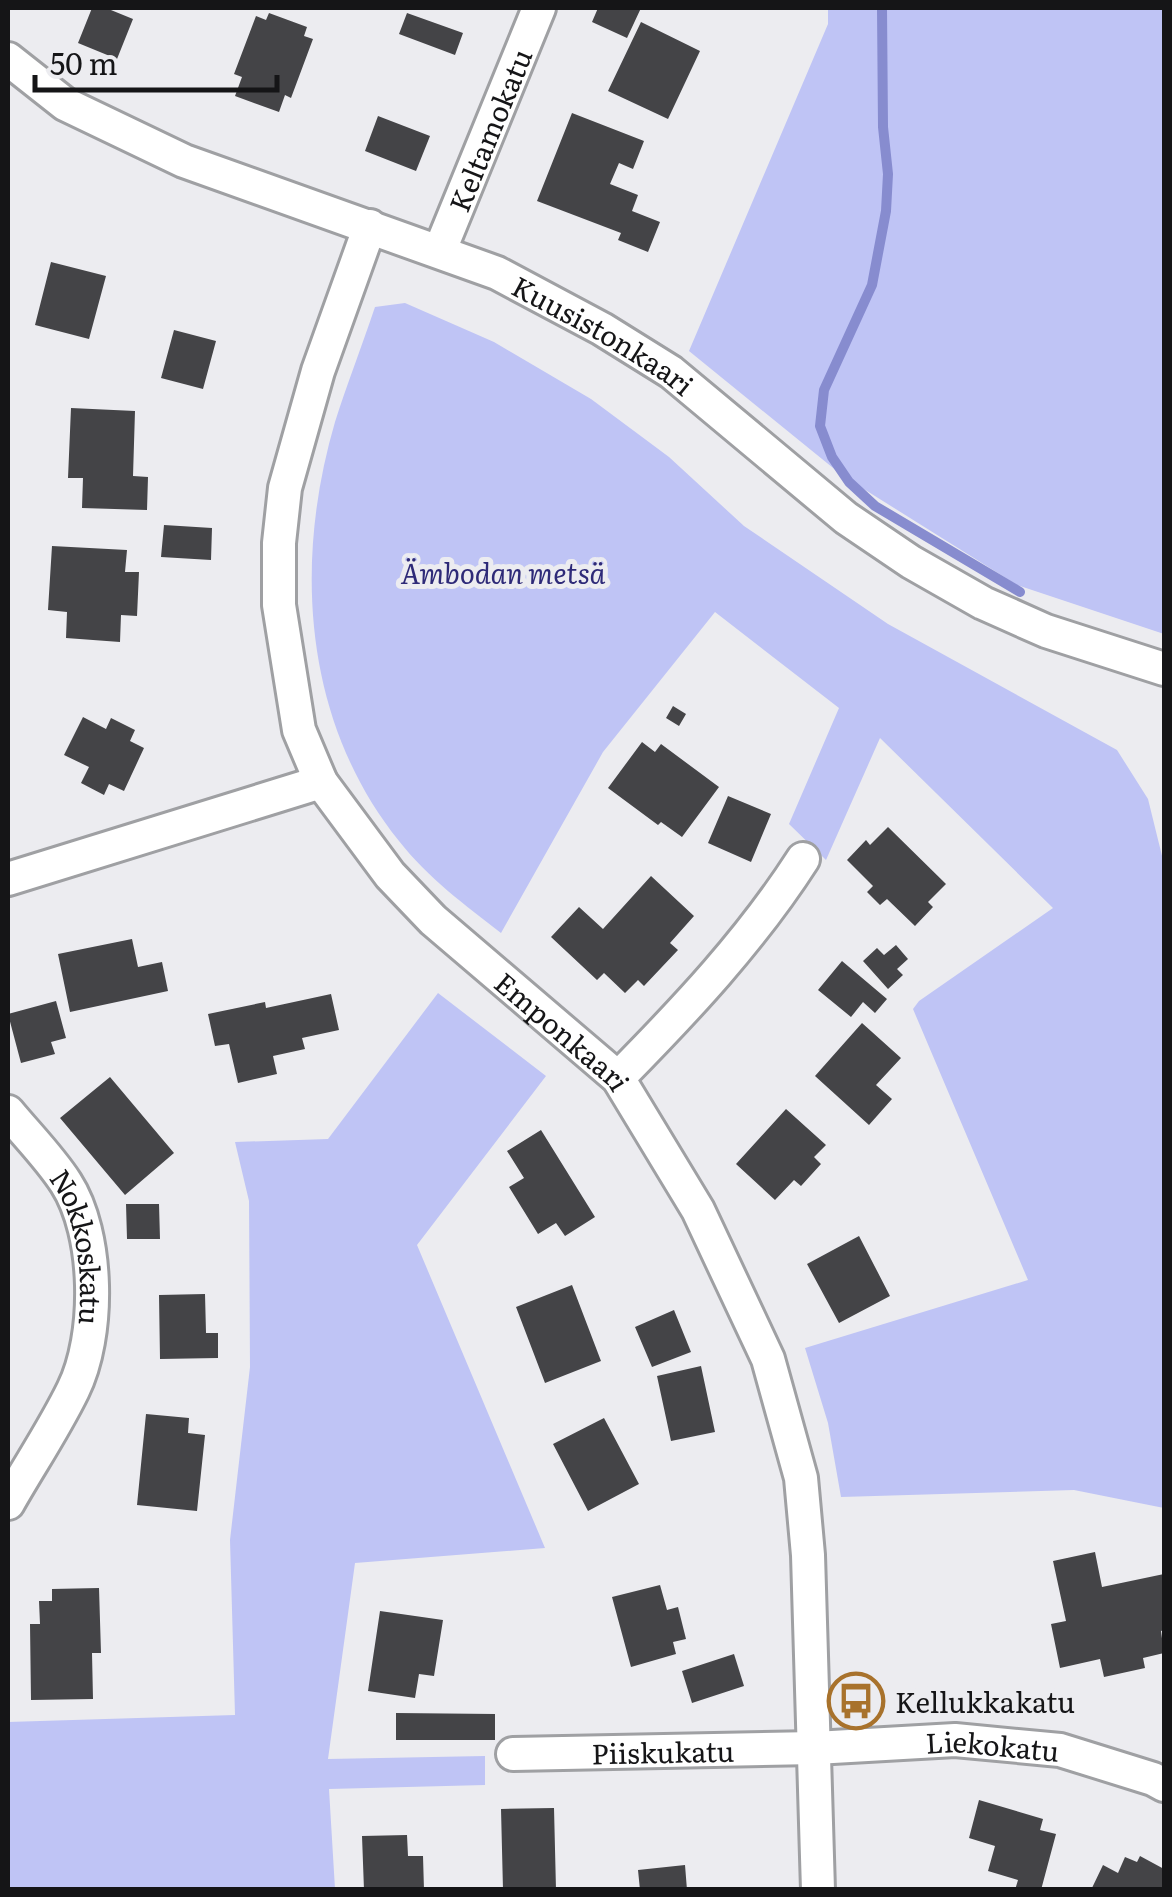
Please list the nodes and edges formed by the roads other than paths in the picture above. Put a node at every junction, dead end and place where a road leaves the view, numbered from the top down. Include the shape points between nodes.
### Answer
1 (539, 8) edge
2 (8, 59) edge
3 (370, 226) junction
4 (440, 250) junction
5 (1164, 669) edge
6 (321, 782) junction
7 (803, 858) dead end
8 (8, 879) edge
9 (618, 1078) junction
10 (8, 1112) edge
11 (8, 1503) edge
12 (815, 1748) junction
13 (512, 1754) dead end
14 (1164, 1785) edge
15 (818, 1890) edge

1 - 4 street, Keltamokatu
2 - 3 street, Kuusistonkaari via 64,104 126,135
3 - 4 street, Kuusistonkaari
3 - 6 street, Emponkaari via 299,431 278,543 287,670
4 - 5 street, Kuusistonkaari via 514,282 670,372 846,518 983,604
6 - 8 street
6 - 9 street, Emponkaari via 433,920
7 - 9 street via 769,912
9 - 12 street, Emponkaari via 698,1210 768,1358 801,1478
10 - 11 street, Nokkoskatu via 66,1182 91,1256 87,1342 75,1387
12 - 13 street, Piiskukatu
12 - 14 street, Liekokatu via 955,1740 1060,1750
12 - 15 street, Emponkaari

